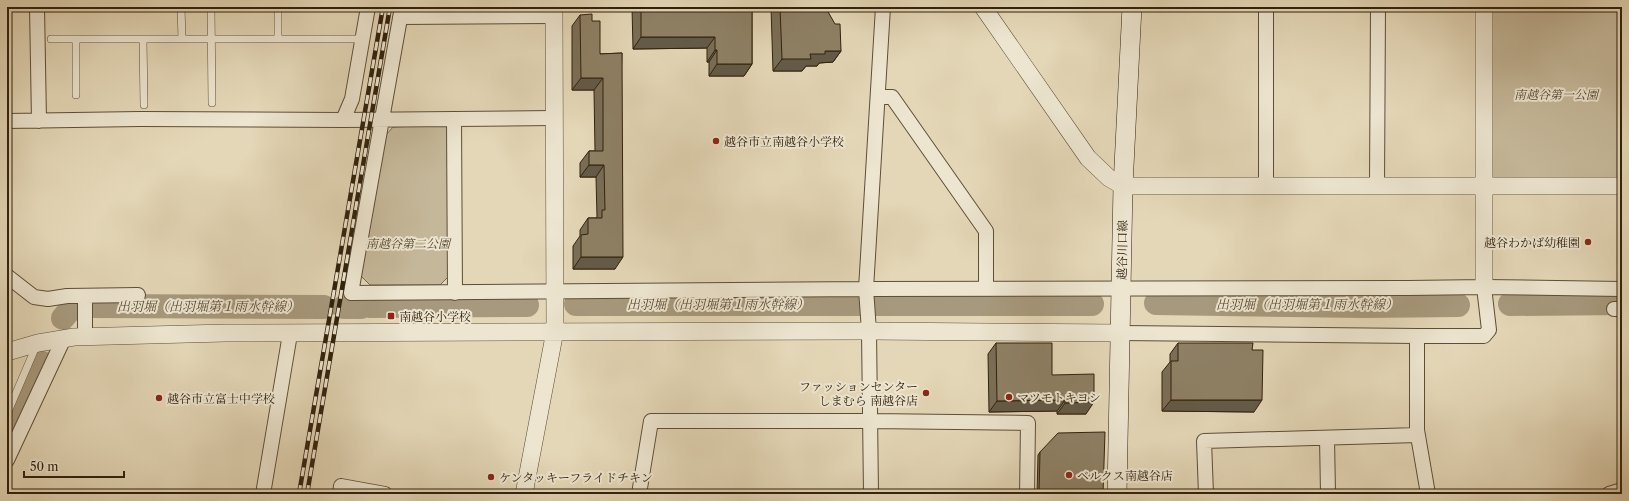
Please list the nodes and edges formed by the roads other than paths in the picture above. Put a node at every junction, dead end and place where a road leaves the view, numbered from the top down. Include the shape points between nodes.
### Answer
1 (37, 7) edge
2 (181, 7) edge
3 (212, 7) edge
4 (278, 7) edge
5 (368, 7) edge
6 (883, 7) edge
7 (983, 7) edge
8 (1132, 7) edge
9 (1266, 7) edge
10 (1378, 7) edge
11 (1484, 7) edge
12 (401, 12) edge
13 (554, 12) edge
14 (50, 39) dead end
15 (76, 39) junction
16 (143, 39) junction
17 (182, 39) junction
18 (212, 39) junction
19 (278, 39) junction
20 (362, 39) junction
21 (76, 95) dead end
22 (878, 97) junction
23 (212, 104) dead end
24 (144, 105) dead end
25 (553, 118) junction
26 (382, 119) junction
27 (454, 119) junction
28 (344, 120) junction
29 (7, 121) edge
30 (39, 121) junction
31 (1123, 186) junction
32 (1266, 186) junction
33 (1377, 186) junction
34 (1484, 186) junction
35 (1622, 186) edge
36 (7, 276) edge
37 (1484, 287) junction
38 (866, 289) junction
39 (986, 289) junction
40 (1622, 289) edge
41 (1121, 290) junction
42 (555, 291) junction
43 (455, 292) junction
44 (138, 295) dead end
45 (85, 296) junction
46 (554, 331) junction
47 (869, 331) junction
48 (1120, 333) junction
49 (290, 334) junction
50 (1417, 336) junction
51 (85, 337) junction
52 (62, 339) junction
53 (39, 343) junction
54 (7, 352) edge
55 (7, 414) edge
56 (870, 421) junction
57 (1418, 435) junction
58 (1327, 438) junction
59 (7, 460) edge
60 (1622, 490) edge
61 (263, 494) edge
62 (340, 494) edge
63 (385, 494) edge
64 (524, 494) edge
65 (639, 494) edge
66 (871, 494) edge
67 (1027, 494) edge
68 (1117, 494) edge
69 (1206, 494) edge
70 (1328, 494) edge
71 (1428, 494) edge
72 (1609, 494) edge

1 - 30 street
2 - 17 lane
3 - 18 lane
4 - 19 lane
5 - 20 street
6 - 22 street
7 - 31 street via 1088,158 1108,178
8 - 31 main road, 越谷川口線
9 - 32 street
10 - 33 street
11 - 34 street
12 - 13 street
12 - 26 street
13 - 25 street
14 - 15 lane
15 - 16 lane
15 - 21 lane
16 - 17 lane
16 - 24 lane
17 - 18 lane
18 - 19 lane
18 - 23 lane
19 - 20 lane
20 - 28 street via 352,99
22 - 38 street
22 - 39 street via 892,97 986,231
25 - 27 street
25 - 42 street
26 - 27 street
26 - 28 street
26 - 43 street via 351,293
27 - 43 street
28 - 30 street
29 - 30 street
31 - 32 street
31 - 41 main road, 越谷川口線
32 - 33 street
33 - 34 street
34 - 35 street
34 - 37 street
36 - 45 street via 34,297 48,299
37 - 40 street
37 - 41 street
37 - 50 street via 1489,330 1484,336
38 - 39 street
38 - 42 street
38 - 47 street
39 - 41 street
41 - 48 main road, 越谷川口線
42 - 43 street
42 - 46 street
44 - 45 street
45 - 51 street
46 - 47 street
46 - 49 street
46 - 64 street
47 - 48 street
47 - 56 street
48 - 50 street
48 - 68 main road, 越谷川口線
49 - 51 street
49 - 61 street
50 - 57 street
51 - 52 street
52 - 53 street
52 - 59 street
53 - 54 street
53 - 55 lane
56 - 65 street via 651,421
56 - 66 street
56 - 67 street via 1028,423
57 - 58 street
57 - 71 street
58 - 69 street via 1204,441
58 - 70 street
60 - 72 street
62 - 63 street via 341,486

